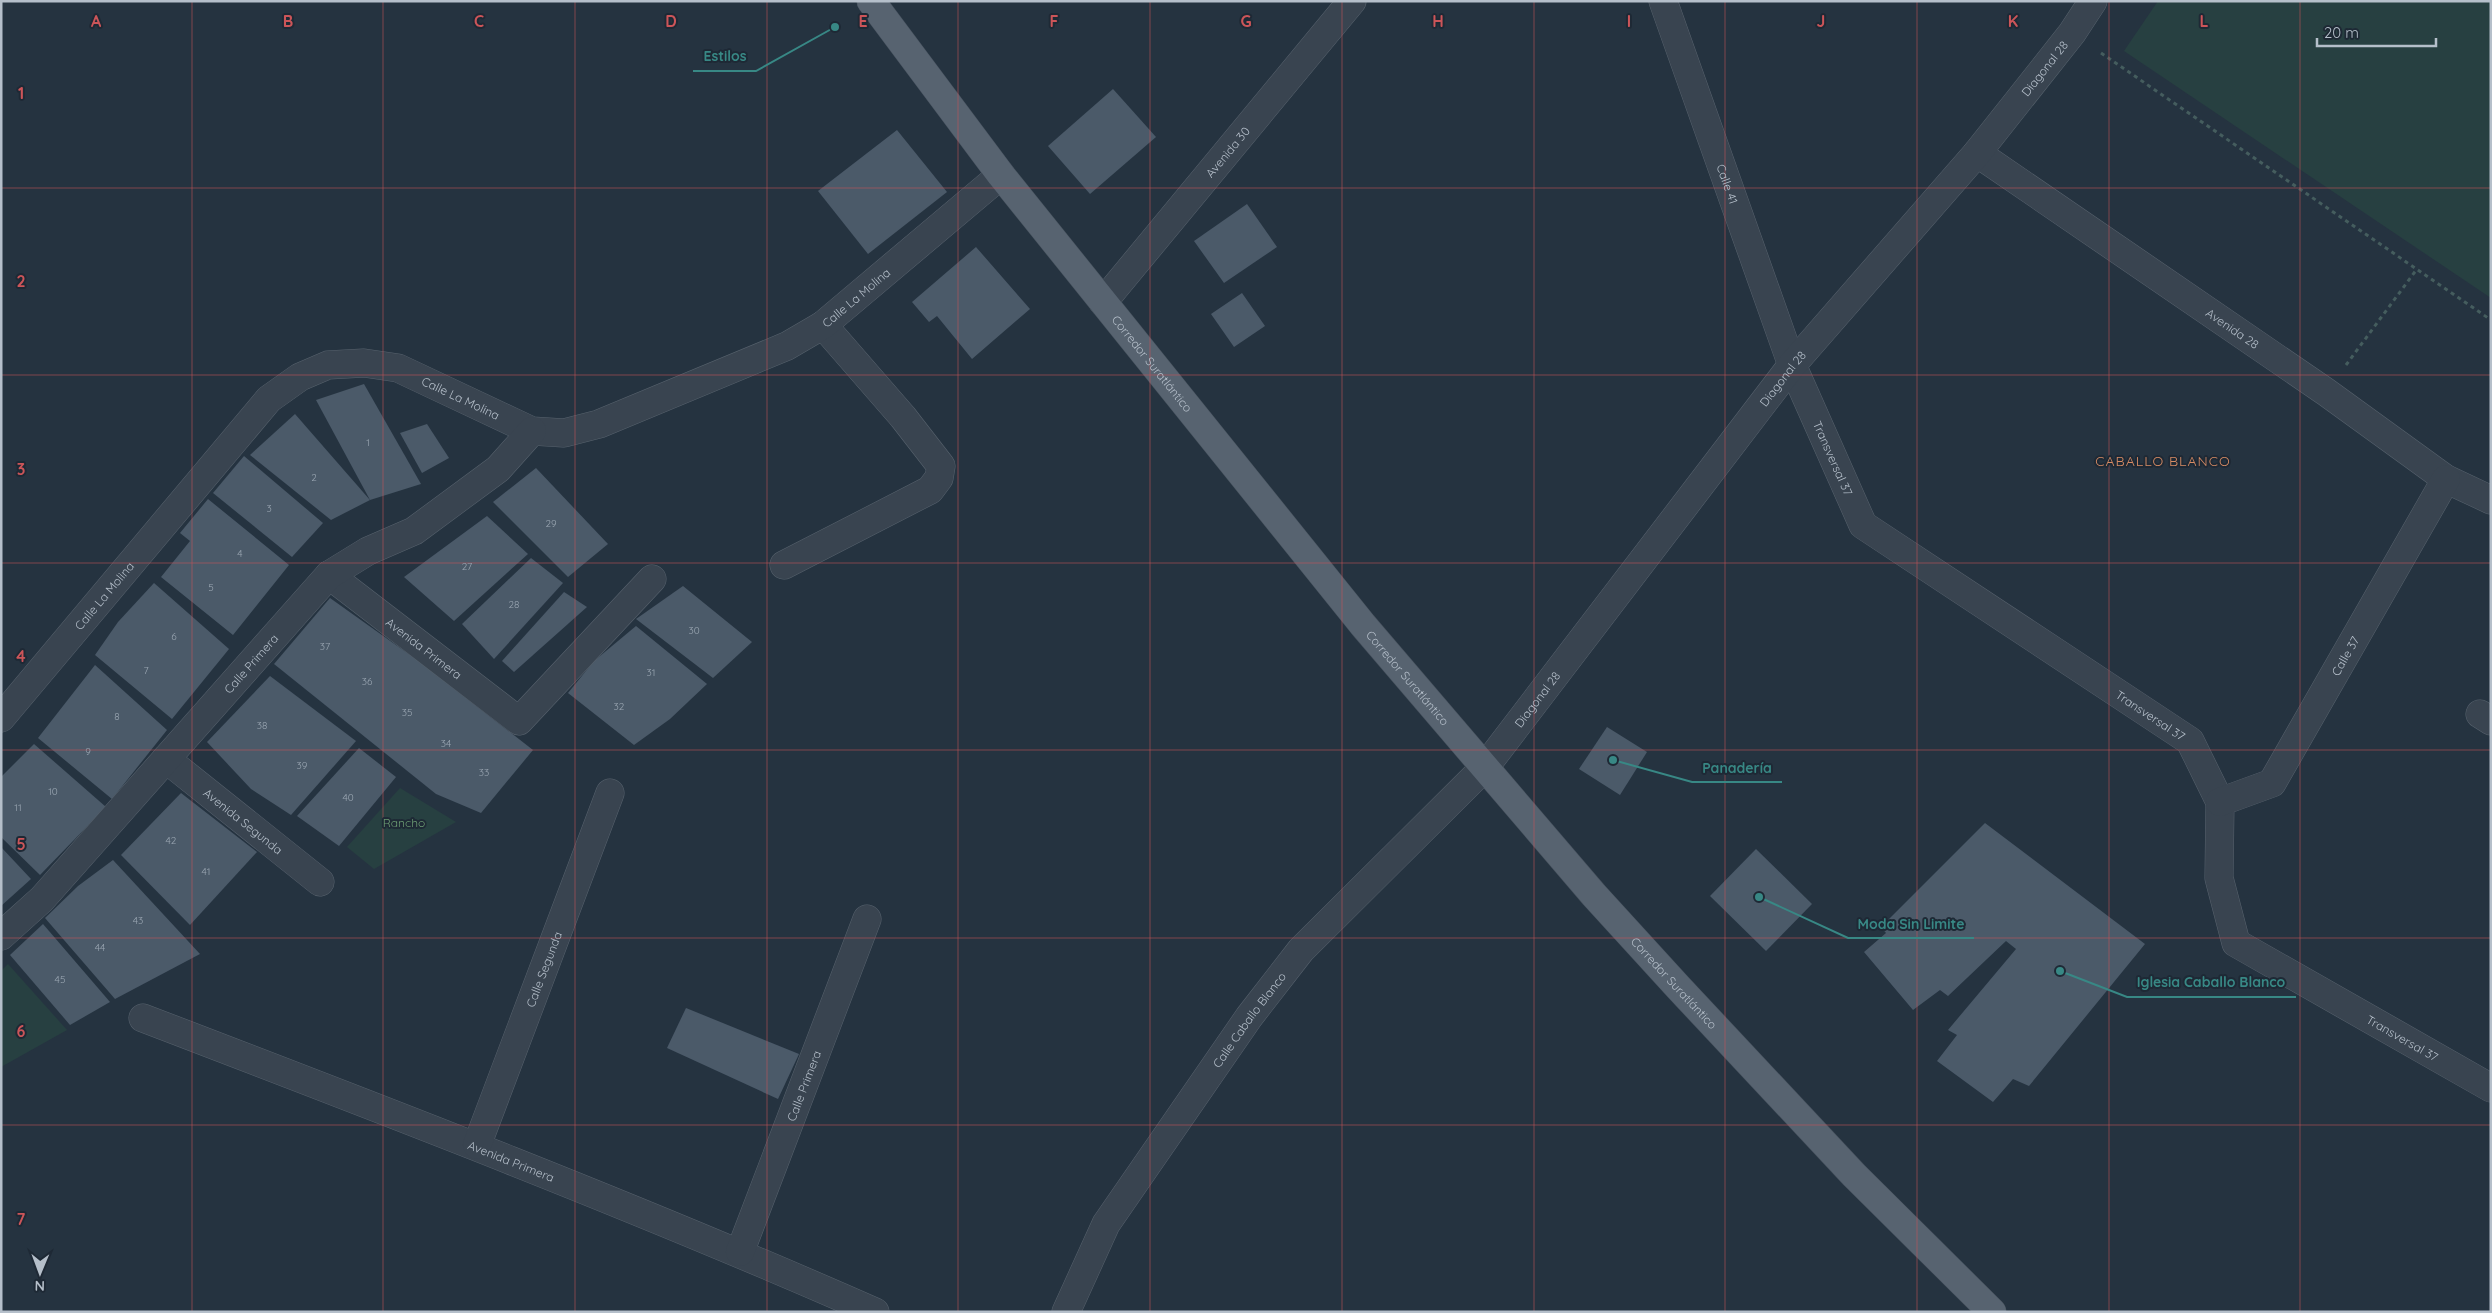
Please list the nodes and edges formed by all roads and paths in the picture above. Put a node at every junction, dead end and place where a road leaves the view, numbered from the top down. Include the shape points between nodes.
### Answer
1 (871, 1) edge
2 (1352, 1) edge
3 (1663, 1) edge
4 (2093, 1) edge
5 (2072, 33) junction
6 (1977, 153) junction
7 (1000, 175) junction
8 (2417, 269) junction
9 (1103, 302) junction
10 (2491, 320) edge
11 (823, 325) junction
12 (1792, 365) junction
13 (2326, 392) junction
14 (532, 432) junction
15 (2446, 479) junction
16 (2491, 500) edge
17 (784, 565) dead end
18 (329, 575) junction
19 (652, 579) dead end
20 (1, 718) edge
21 (166, 759) junction
22 (1485, 767) junction
23 (610, 793) dead end
24 (2220, 802) junction
25 (320, 882) dead end
26 (867, 919) dead end
27 (1, 936) edge
28 (144, 1018) dead end
29 (2491, 1088) edge
30 (477, 1145) junction
31 (740, 1252) junction
32 (875, 1312) edge
33 (1066, 1312) edge
34 (1992, 1312) edge

1 - 7 main road, Corredor Suratlántico
2 - 9 street, Avenida 30
3 - 12 street, Calle 41
4 - 5 street, Diagonal 28
5 - 6 street, Diagonal 28
5 - 8 path
6 - 12 street, Diagonal 28
6 - 13 street, Avenida 28
7 - 9 main road, Corredor Suratlántico
7 - 11 street, Calle La Molina
8 - 10 path
8 - 13 path
9 - 22 main road, Corredor Suratlántico via 1364,625
11 - 14 street, Calle La Molina via 787,346 599,424 564,433
11 - 17 street via 903,417 940,466 939,478 930,490
12 - 22 street, Diagonal 28
12 - 24 street, Transversal 37 via 1863,525 2190,741
13 - 15 street, Avenida 28
14 - 18 street, Calle Primera via 498,469 414,531 368,551
14 - 20 street, Calle La Molina via 398,368 364,363 328,365 300,377 269,398
15 - 16 street, Avenida 28
15 - 24 street, Calle 37 via 2272,783
18 - 19 street, Avenida Primera via 519,721
18 - 21 street, Calle Primera
21 - 25 street, Avenida Segunda
21 - 27 street, Calle Primera via 42,899
22 - 33 street, Calle Caballo Blanco via 1301,950 1249,1017 1106,1224
22 - 34 main road, Corredor Suratlántico via 1678,987 1854,1175
23 - 30 street, Calle Segunda
24 - 29 street, Transversal 37 via 2219,878 2236,943
26 - 31 street, Calle Primera
28 - 30 street, Avenida Primera
30 - 31 street, Avenida Primera
31 - 32 street, Avenida Primera

